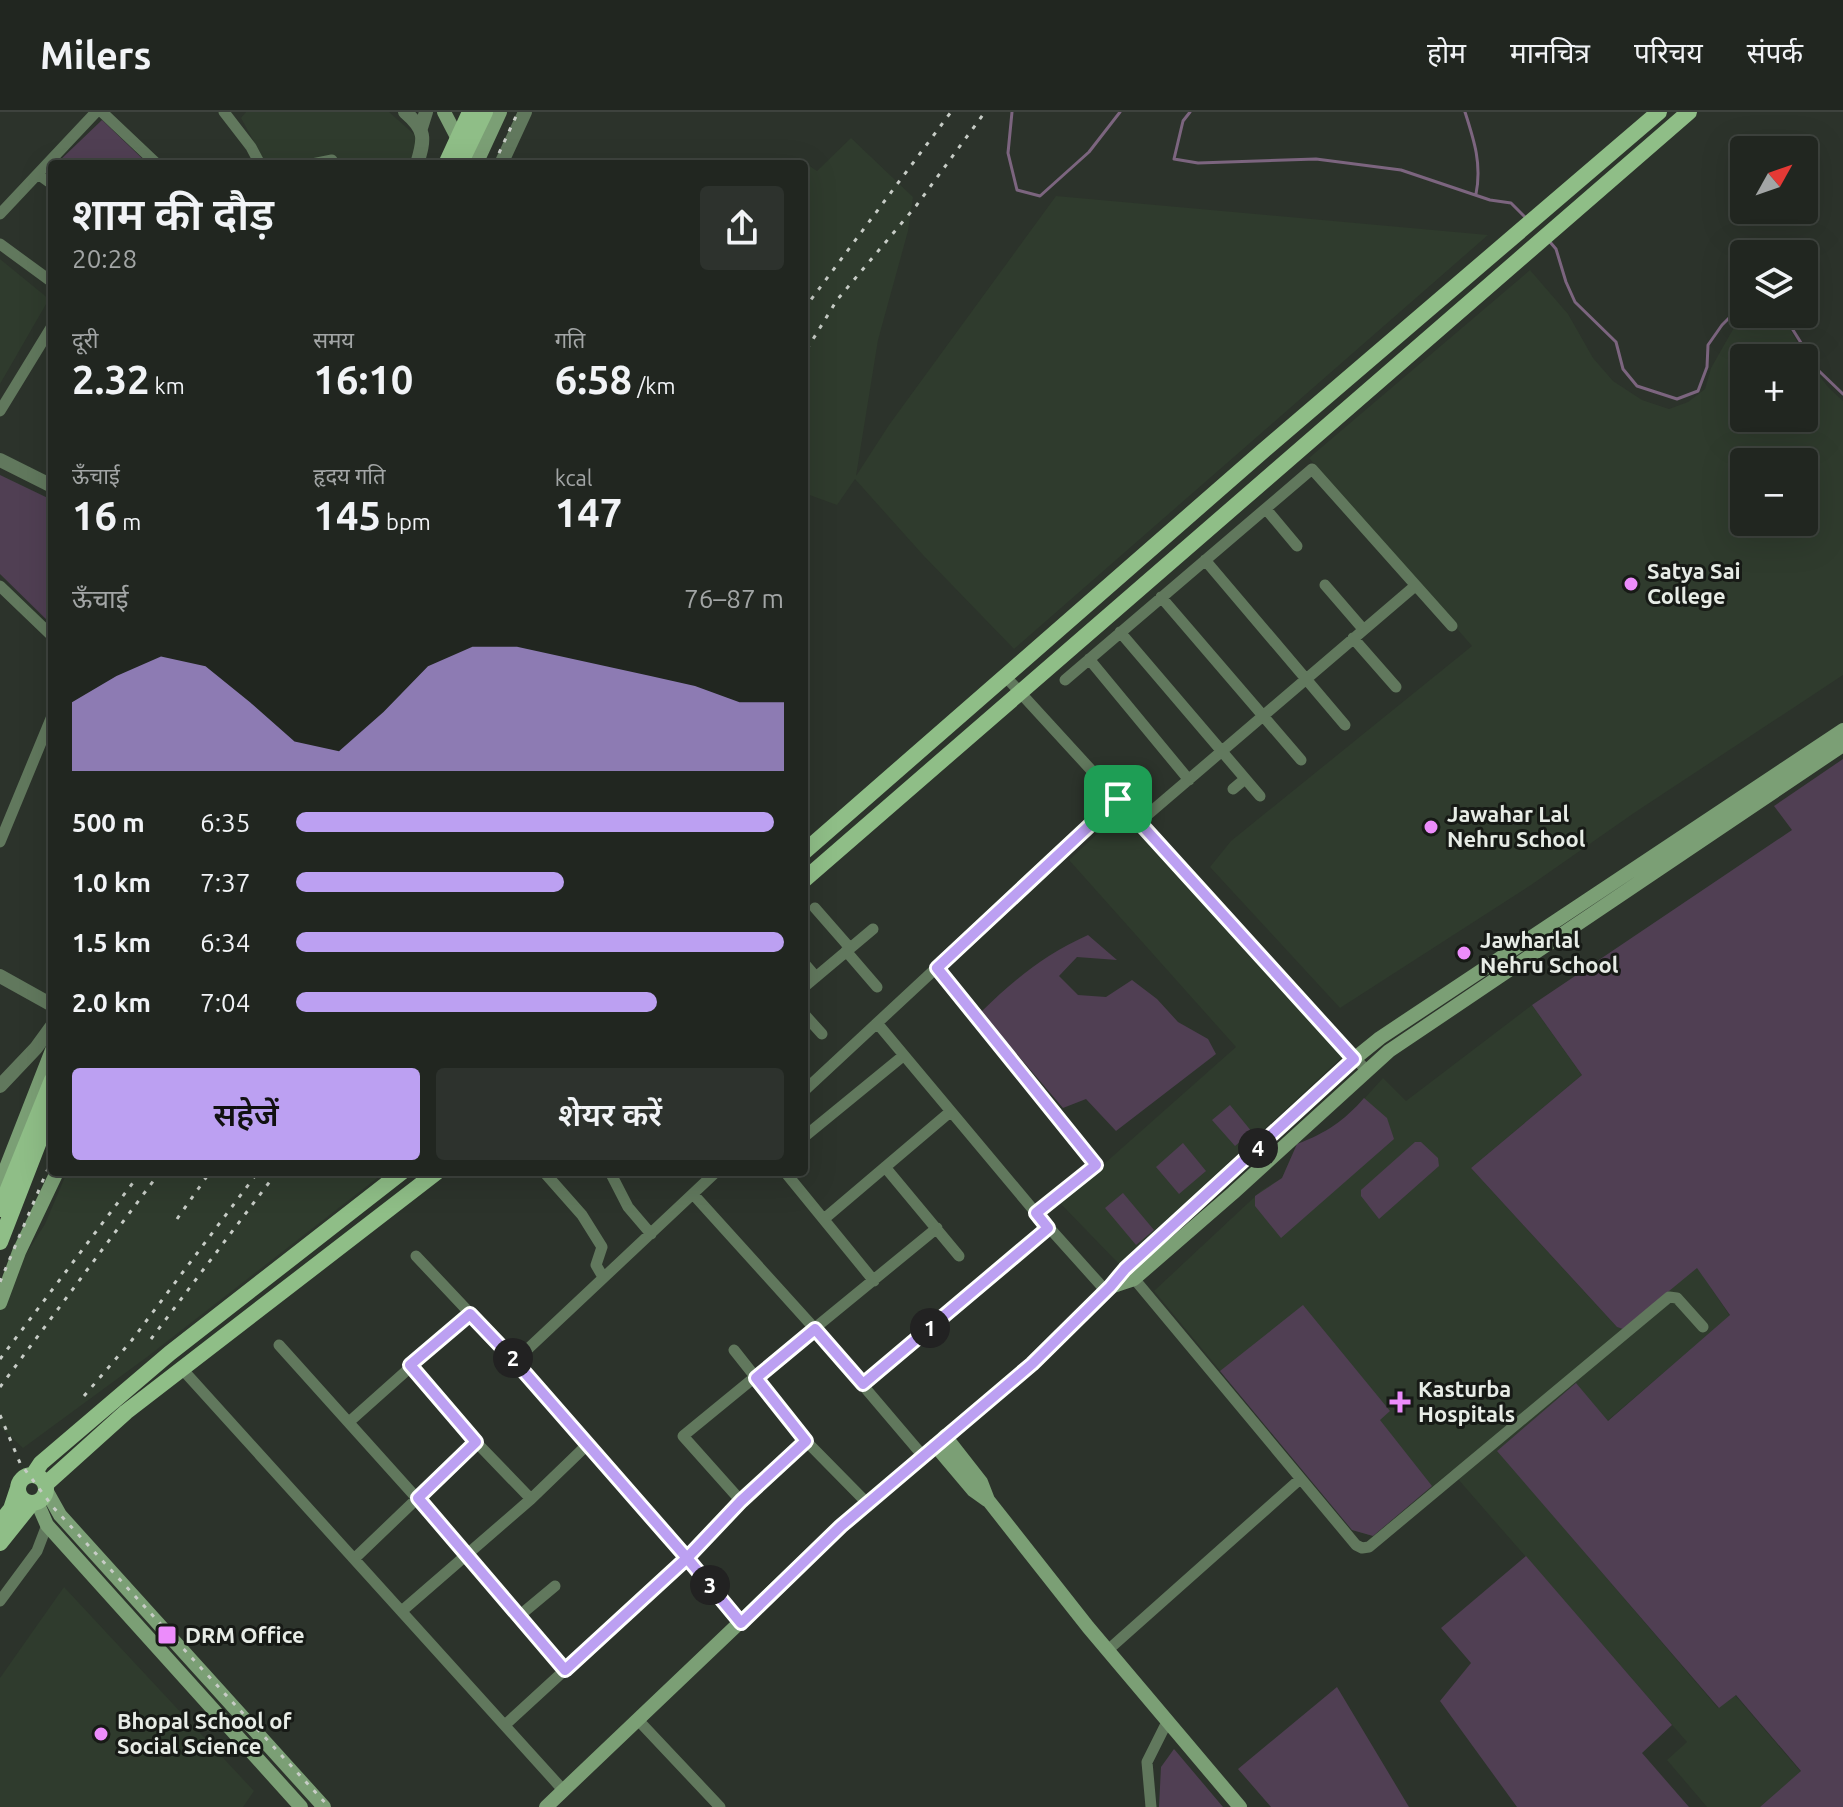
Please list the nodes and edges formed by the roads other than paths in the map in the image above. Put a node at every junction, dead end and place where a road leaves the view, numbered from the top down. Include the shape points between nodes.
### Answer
1 (96, 112) edge
2 (102, 112) edge
3 (226, 112) edge
4 (405, 112) edge
5 (426, 112) edge
6 (444, 112) edge
7 (450, 112) edge
8 (470, 112) edge
9 (525, 112) edge
10 (1659, 112) edge
11 (1689, 112) edge
12 (497, 115) edge
13 (421, 128) junction
14 (493, 138) junction
15 (51, 160) edge
16 (153, 160) edge
17 (258, 160) edge
18 (418, 160) edge
19 (448, 160) edge
20 (463, 160) edge
21 (472, 160) edge
22 (477, 160) edge
23 (487, 160) edge
24 (503, 160) edge
25 (48, 163) edge
26 (38, 174) junction
27 (48, 181) edge
28 (0, 214) edge
29 (0, 244) edge
30 (48, 279) edge
31 (48, 333) edge
32 (0, 411) edge
33 (0, 460) edge
34 (48, 484) edge
35 (1266, 509) junction
36 (1297, 546) dead end
37 (1205, 560) junction
38 (1325, 585) dead end
39 (0, 586) edge
40 (1415, 586) junction
41 (1161, 597) junction
42 (1452, 626) dead end
43 (1363, 629) junction
44 (48, 632) edge
45 (1120, 632) junction
46 (1353, 638) junction
47 (1089, 659) junction
48 (1005, 676) junction
49 (1306, 679) junction
50 (1065, 680) dead end
51 (1396, 687) dead end
52 (1020, 692) junction
53 (1263, 716) junction
54 (1345, 725) dead end
55 (48, 726) edge
56 (1843, 730) edge
57 (1843, 745) edge
58 (1220, 752) junction
59 (1301, 760) dead end
60 (1245, 779) junction
61 (1189, 780) junction
62 (1233, 789) dead end
63 (1260, 796) dead end
64 (1118, 799) junction
65 (1739, 808) junction
66 (1139, 822) junction
67 (0, 842) edge
68 (808, 848) edge
69 (808, 877) edge
70 (815, 908) dead end
71 (873, 929) dead end
72 (848, 949) junction
73 (808, 968) edge
74 (937, 968) junction
75 (0, 976) edge
76 (816, 977) junction
77 (808, 984) edge
78 (877, 987) dead end
79 (48, 1003) edge
80 (808, 1018) edge
81 (877, 1023) junction
82 (48, 1032) edge
83 (822, 1034) dead end
84 (903, 1056) junction
85 (1354, 1059) junction
86 (48, 1060) edge
87 (1366, 1070) junction
88 (808, 1082) edge
89 (0, 1086) edge
90 (48, 1090) edge
91 (950, 1112) junction
92 (48, 1118) edge
93 (808, 1134) edge
94 (885, 1167) junction
95 (1230, 1174) junction
96 (55, 1176) edge
97 (397, 1176) edge
98 (432, 1176) edge
99 (548, 1176) edge
100 (612, 1176) edge
101 (712, 1176) edge
102 (788, 1176) edge
103 (0, 1183) edge
104 (1241, 1186) junction
105 (693, 1194) junction
106 (0, 1209) edge
107 (350, 1212) junction
108 (1036, 1213) junction
109 (824, 1219) junction
110 (937, 1228) junction
111 (1048, 1228) junction
112 (363, 1229) junction
113 (651, 1234) junction
114 (0, 1242) edge
115 (416, 1256) dead end
116 (959, 1256) dead end
117 (1129, 1274) junction
118 (603, 1277) junction
119 (874, 1281) junction
120 (1108, 1289) junction
121 (0, 1303) edge
122 (470, 1314) junction
123 (1703, 1327) dead end
124 (815, 1329) junction
125 (279, 1345) dead end
126 (734, 1350) dead end
127 (515, 1361) junction
128 (410, 1365) junction
129 (183, 1370) junction
130 (756, 1378) junction
131 (863, 1384) junction
132 (349, 1422) junction
133 (940, 1440) junction
134 (806, 1441) junction
135 (476, 1442) junction
136 (593, 1450) junction
137 (923, 1456) junction
138 (1299, 1480) junction
139 (39, 1491) junction
140 (418, 1498) junction
141 (531, 1499) junction
142 (741, 1501) junction
143 (868, 1504) junction
144 (0, 1523) edge
145 (47, 1525) junction
146 (0, 1543) edge
147 (466, 1553) junction
148 (687, 1558) junction
149 (354, 1559) junction
150 (555, 1586) dead end
151 (0, 1601) edge
152 (403, 1610) junction
153 (519, 1616) junction
154 (741, 1623) junction
155 (1108, 1650) junction
156 (565, 1670) junction
157 (638, 1720) junction
158 (1167, 1722) junction
159 (505, 1725) junction
160 (564, 1791) junction
161 (718, 1806) edge
162 (301, 1807) edge
163 (324, 1807) edge
164 (546, 1807) edge
165 (1151, 1807) edge
166 (1240, 1807) edge

1 - 15 street
2 - 16 street
3 - 17 street
4 - 13 street
5 - 13 street
6 - 21 main road
7 - 14 main road
8 - 19 main road, bridge
9 - 24 street
10 - 48 main road
11 - 52 main road
12 - 14 main road
12 - 20 main road, bridge
13 - 18 street
14 - 22 main road
14 - 23 main road
25 - 26 street
26 - 27 street
26 - 28 street
29 - 30 street
31 - 32 street
33 - 34 street
35 - 36 street
35 - 37 street
35 - 40 street via 1312,469
37 - 41 street
37 - 49 street
38 - 43 street
39 - 44 street
40 - 42 street
40 - 43 street
41 - 45 street
41 - 53 street
43 - 46 street
45 - 47 street
45 - 58 street
46 - 49 street
46 - 51 street
47 - 50 street
47 - 61 street
48 - 52 street
48 - 68 main road
49 - 53 street
49 - 54 street
52 - 64 street
52 - 69 main road
53 - 58 street
53 - 59 street
55 - 67 street
56 - 65 main road
57 - 65 main road
58 - 60 street
58 - 61 street
60 - 62 street
60 - 63 street
61 - 66 street
64 - 66 street
64 - 74 street
65 - 85 main road
65 - 87 main road
66 - 85 street
70 - 72 street
71 - 72 street
72 - 76 street
72 - 78 street
73 - 76 street
74 - 81 street
74 - 108 street via 1096,1165
75 - 79 street
76 - 77 street
80 - 83 street
81 - 84 street
81 - 88 street
82 - 89 street
84 - 91 street
84 - 93 street
85 - 87 street
85 - 95 main road
86 - 103 main road
87 - 104 main road
90 - 106 main road
91 - 94 street
91 - 108 street
92 - 114 main road
94 - 109 street
94 - 110 street
95 - 104 main road
95 - 117 main road
96 - 121 main road
97 - 107 main road
98 - 112 main road
99 - 118 street via 602,1247 596,1265
100 - 113 street via 628,1207
101 - 105 street
102 - 109 street
104 - 117 main road
105 - 113 street
105 - 124 street
107 - 112 main road
107 - 139 main road via 49,1456
108 - 111 street
109 - 119 street
110 - 116 street
110 - 119 street
111 - 120 street
111 - 131 street
112 - 129 main road
113 - 118 street
115 - 122 street
117 - 120 main road
117 - 138 street
118 - 127 street
119 - 124 street
120 - 133 main road via 1032,1364
122 - 127 street
122 - 128 street
123 - 138 street via 1677,1298 1669,1297 1369,1547 1356,1545
124 - 130 street
124 - 131 street
125 - 132 street
126 - 130 street
127 - 136 street
128 - 132 street
128 - 135 street
129 - 139 main road via 126,1412
129 - 149 street
130 - 134 street
130 - 142 street via 683,1436
131 - 137 street
132 - 140 street
133 - 137 main road
133 - 155 main road via 973,1490 988,1500
134 - 142 street
134 - 143 street
135 - 140 street
135 - 141 street
136 - 141 street
136 - 148 street
137 - 143 main road
138 - 155 street
139 - 144 main road via 25,1477
139 - 145 main road
139 - 146 main road
139 - 163 main road
140 - 147 street
140 - 149 street
141 - 147 street
142 - 148 street
143 - 154 main road
145 - 151 street via 37,1551
145 - 162 main road
147 - 152 street
147 - 153 street
148 - 154 street
148 - 156 street
149 - 152 street
150 - 153 street
152 - 159 street
153 - 156 street
154 - 157 main road
155 - 158 main road
156 - 159 street
157 - 160 main road
157 - 161 street
158 - 165 street via 1147,1762
158 - 166 main road
159 - 160 street
160 - 164 main road

